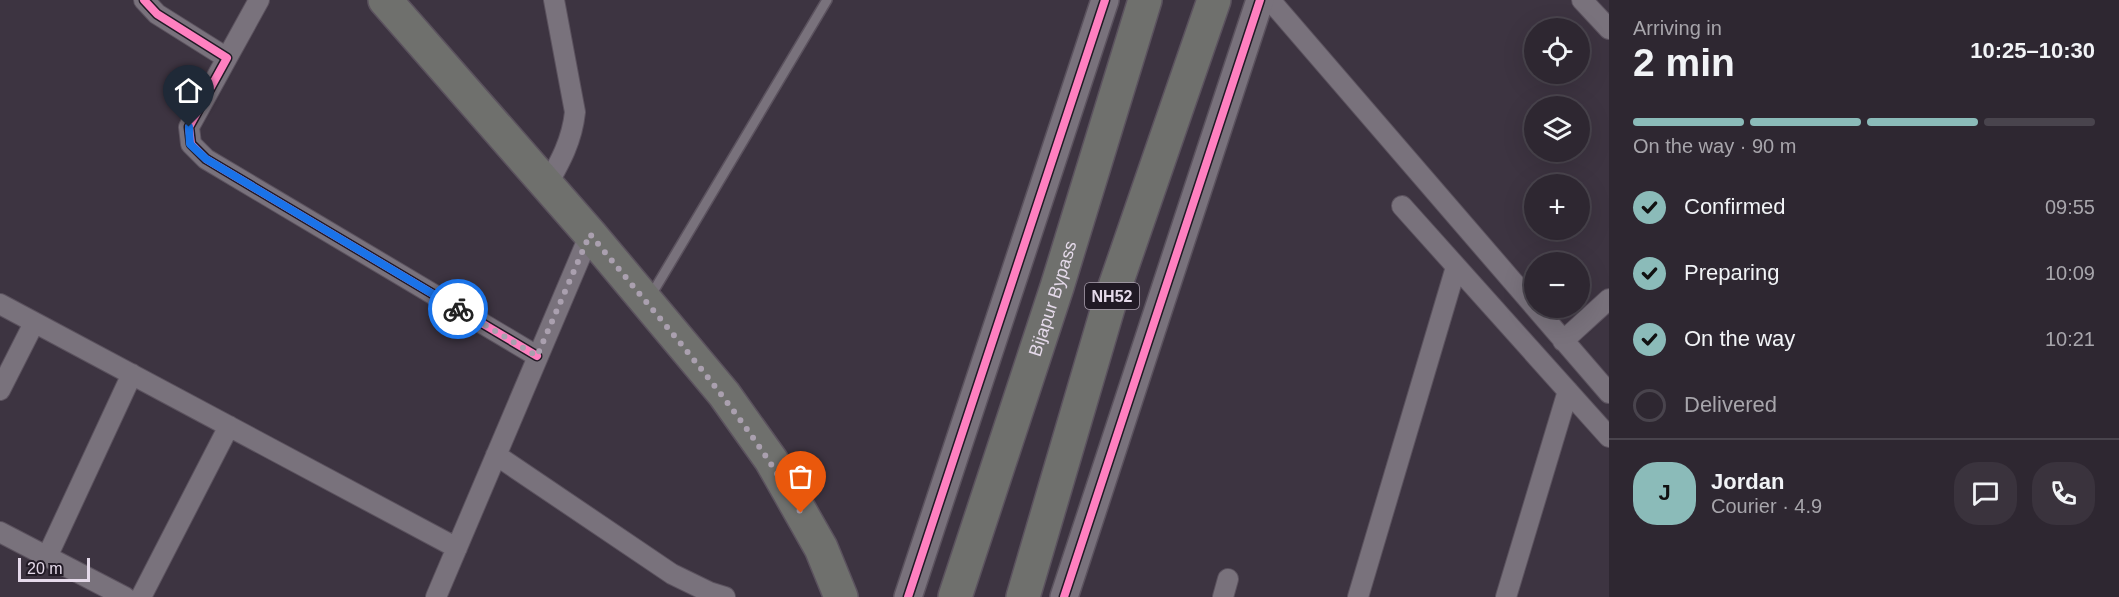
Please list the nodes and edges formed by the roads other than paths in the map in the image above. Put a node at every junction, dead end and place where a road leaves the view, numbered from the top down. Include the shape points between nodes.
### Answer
1 (144, 0) edge
2 (259, 0) edge
3 (385, 0) edge
4 (554, 0) edge
5 (827, 0) edge
6 (1105, 0) edge
7 (1145, 0) edge
8 (1214, 0) edge
9 (1260, 0) edge
10 (1270, 0) edge
11 (1582, 0) edge
12 (1609, 29) edge
13 (227, 58) junction
14 (546, 187) junction
15 (1402, 206) dead end
16 (590, 234) junction
17 (1456, 267) junction
18 (1609, 299) edge
19 (646, 303) junction
20 (0, 304) edge
21 (34, 323) junction
22 (1563, 341) junction
23 (537, 356) junction
24 (132, 374) junction
25 (0, 390) edge
26 (1568, 391) junction
27 (1609, 393) edge
28 (229, 426) junction
29 (1609, 437) edge
30 (496, 455) junction
31 (0, 532) edge
32 (457, 548) junction
33 (47, 557) junction
34 (124, 597) edge
35 (141, 597) edge
36 (436, 597) edge
37 (725, 597) edge
38 (841, 597) edge
39 (908, 597) edge
40 (955, 597) edge
41 (1023, 597) edge
42 (1064, 597) edge
43 (1358, 597) edge
44 (1506, 597) edge

1 - 13 street via 157,14
2 - 13 street
3 - 14 highway
4 - 14 street via 575,112 566,150
5 - 19 lane
6 - 39 street
7 - 40 highway, Bijapur Bypass / NH52 via 1057,287
8 - 41 highway, NH52 via 1110,301
9 - 42 street
10 - 22 street
11 - 12 street
13 - 23 street via 189,127 190,144 206,159
14 - 16 highway
15 - 17 street
16 - 19 highway
16 - 23 street
17 - 26 street
17 - 43 street
18 - 22 street
19 - 38 highway via 724,394 771,460 821,548
20 - 21 street
21 - 24 street
21 - 25 street
22 - 27 street
23 - 30 street
24 - 28 street
24 - 33 street
26 - 29 street
26 - 44 street
28 - 32 street
28 - 35 street
30 - 32 street
30 - 37 street via 672,574
31 - 33 street
32 - 36 street
33 - 34 street

